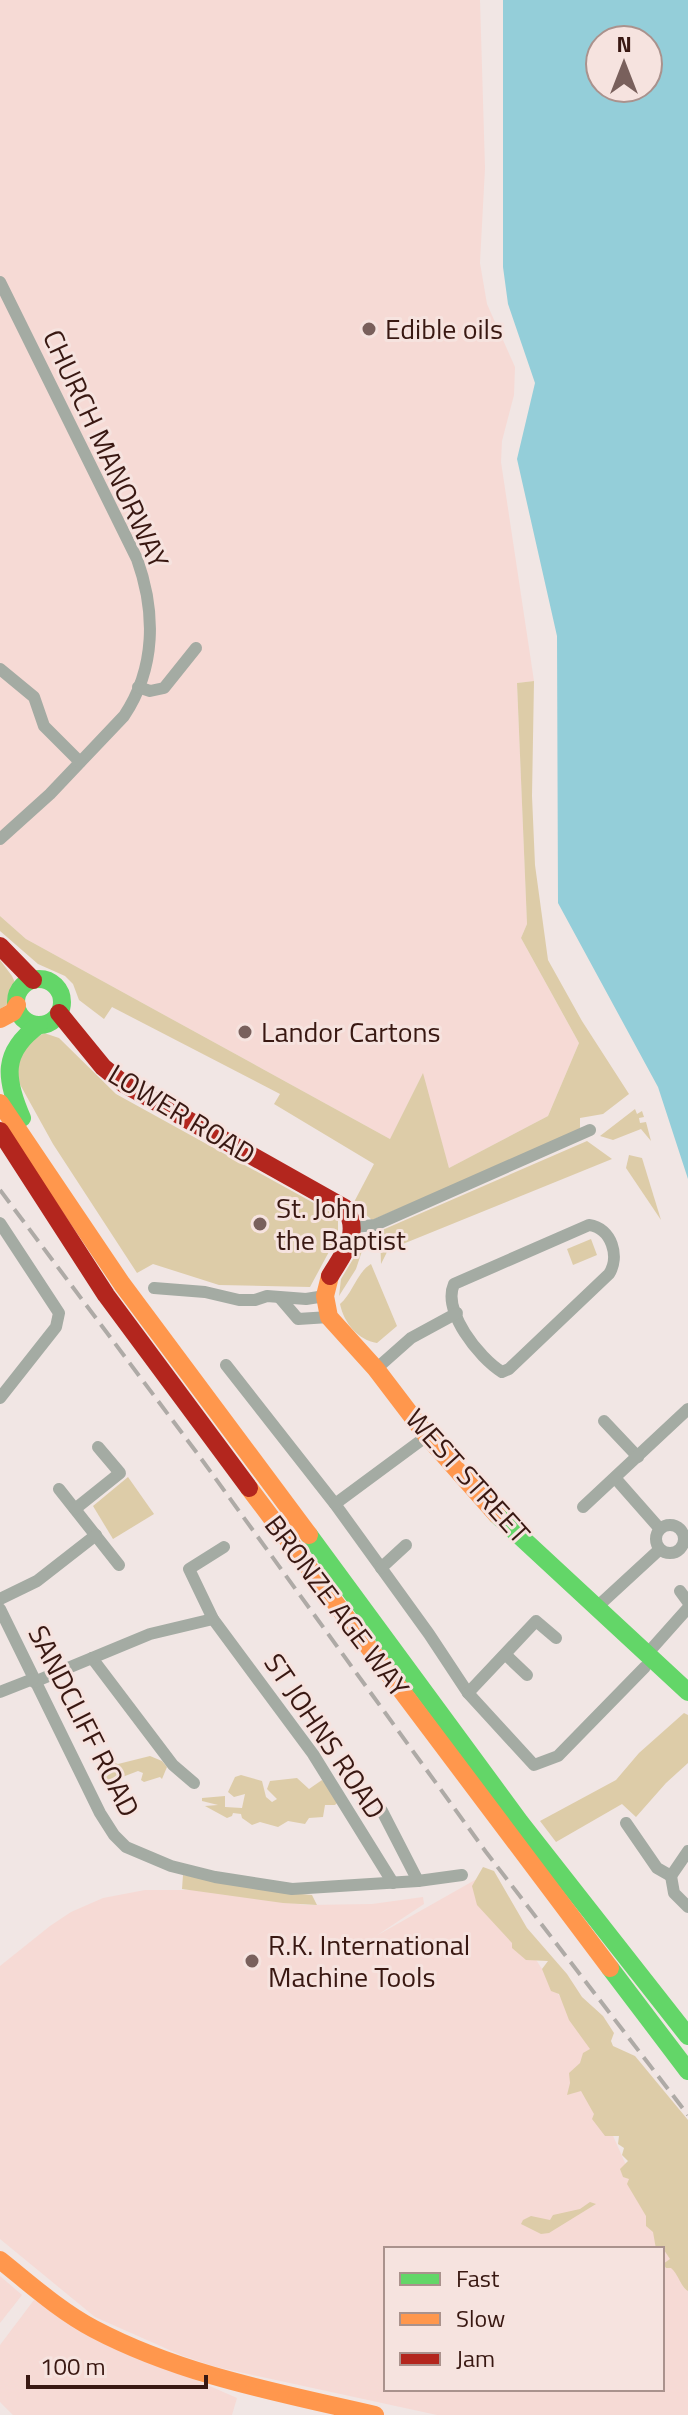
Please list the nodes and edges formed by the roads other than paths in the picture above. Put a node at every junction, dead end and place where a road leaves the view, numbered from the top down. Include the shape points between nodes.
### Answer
1 (0, 282) edge
2 (196, 648) dead end
3 (0, 669) edge
4 (138, 687) junction
5 (80, 762) junction
6 (0, 839) edge
7 (0, 946) edge
8 (33, 980) junction
9 (17, 1005) junction
10 (59, 1013) junction
11 (0, 1019) edge
12 (39, 1025) junction
13 (0, 1103) edge
14 (590, 1130) dead end
15 (0, 1131) edge
16 (47, 1173) junction
17 (0, 1223) edge
18 (353, 1227) junction
19 (154, 1288) dead end
20 (325, 1296) junction
21 (280, 1298) junction
22 (457, 1313) junction
23 (329, 1317) junction
24 (226, 1365) dead end
25 (376, 1369) junction
26 (0, 1376) edge
27 (14, 1382) junction
28 (0, 1398) edge
29 (686, 1415) edge
30 (604, 1421) dead end
31 (427, 1436) junction
32 (98, 1447) dead end
33 (638, 1457) junction
34 (616, 1479) junction
35 (59, 1489) dead end
36 (335, 1504) junction
37 (583, 1507) dead end
38 (75, 1509) junction
39 (684, 1525) edge
40 (660, 1529) junction
41 (96, 1535) junction
42 (406, 1545) dead end
43 (224, 1547) dead end
44 (660, 1549) junction
45 (683, 1553) edge
46 (119, 1565) dead end
47 (381, 1568) junction
48 (0, 1599) edge
49 (685, 1600) edge
50 (597, 1607) junction
51 (0, 1609) edge
52 (213, 1619) junction
53 (556, 1638) dead end
54 (506, 1655) junction
55 (92, 1658) junction
56 (646, 1660) junction
57 (527, 1675) dead end
58 (34, 1681) junction
59 (0, 1692) edge
60 (688, 1692) edge
61 (468, 1693) junction
62 (194, 1783) dead end
63 (382, 1811) dead end
64 (626, 1823) dead end
65 (513, 1826) junction
66 (533, 1851) junction
67 (688, 1851) edge
68 (462, 1875) dead end
69 (671, 1876) junction
70 (418, 1881) junction
71 (393, 1883) junction
72 (688, 1907) edge
73 (688, 2036) edge
74 (688, 2071) edge
75 (0, 2260) edge
76 (375, 2415) edge

1 - 4 street, CHURCH MANORWAY via 144,579 151,635
2 - 4 street via 164,688
3 - 5 street via 34,697 44,726
4 - 5 street, CHURCH MANORWAY via 124,716
5 - 6 street, CHURCH MANORWAY
7 - 8 main road
8 - 9 main road via 20,989
8 - 10 main road via 44,979 59,990
9 - 11 main road
9 - 12 main road via 25,1020
10 - 12 main road
10 - 18 main road, LOWER ROAD via 103,1067 124,1084 345,1208
12 - 16 main road via 15,1041 6,1070 10,1092
13 - 16 main road, BRONZE AGE WAY
14 - 18 street via 375,1225
15 - 65 main road, BRONZE AGE WAY via 106,1295 368,1649
16 - 65 main road, BRONZE AGE WAY via 122,1284 388,1640
17 - 27 street via 59,1313 56,1327
18 - 20 main road via 351,1244 329,1278
19 - 21 street via 235,1300
20 - 21 street
20 - 23 main road
21 - 23 street via 298,1319
22 - 22 street via 450,1293 461,1279 589,1225 605,1232 616,1264 609,1274 509,1369 502,1372 470,1344
22 - 25 street via 411,1338
23 - 25 main road, WEST STREET
24 - 36 street
25 - 31 main road, WEST STREET
26 - 27 street
27 - 28 street
29 - 33 street
30 - 33 street
31 - 36 street
31 - 50 main road, WEST STREET via 494,1512
32 - 38 street via 120,1473
33 - 34 street
34 - 37 street
34 - 40 street
35 - 38 street
36 - 47 street
38 - 41 street
39 - 40 street
39 - 45 street
40 - 44 street
41 - 46 street
41 - 48 street via 37,1581
42 - 47 street
43 - 52 street, ST JOHNS ROAD via 189,1569
44 - 45 street
44 - 50 street
47 - 61 street
49 - 56 street
50 - 56 main road, WEST STREET
51 - 58 street, SANDCLIFF ROAD
52 - 55 street via 150,1634
52 - 71 street, ST JOHNS ROAD via 313,1754
53 - 54 street via 536,1621
54 - 57 street
54 - 61 street
55 - 58 street
55 - 62 street via 173,1765
56 - 60 main road, WEST STREET
56 - 61 street via 558,1756 529,1769
58 - 59 street
58 - 71 street, SANDCLIFF ROAD via 100,1813 126,1847 171,1866 292,1889
63 - 70 street
64 - 69 street via 657,1868
65 - 66 main road, BRONZE AGE WAY
66 - 73 main road, BRONZE AGE WAY
66 - 74 main road, BRONZE AGE WAY
67 - 69 street
68 - 70 street, SANDCLIFF ROAD
69 - 72 street via 674,1893
70 - 71 street, SANDCLIFF ROAD
75 - 76 main road via 91,2328 125,2344 213,2377

